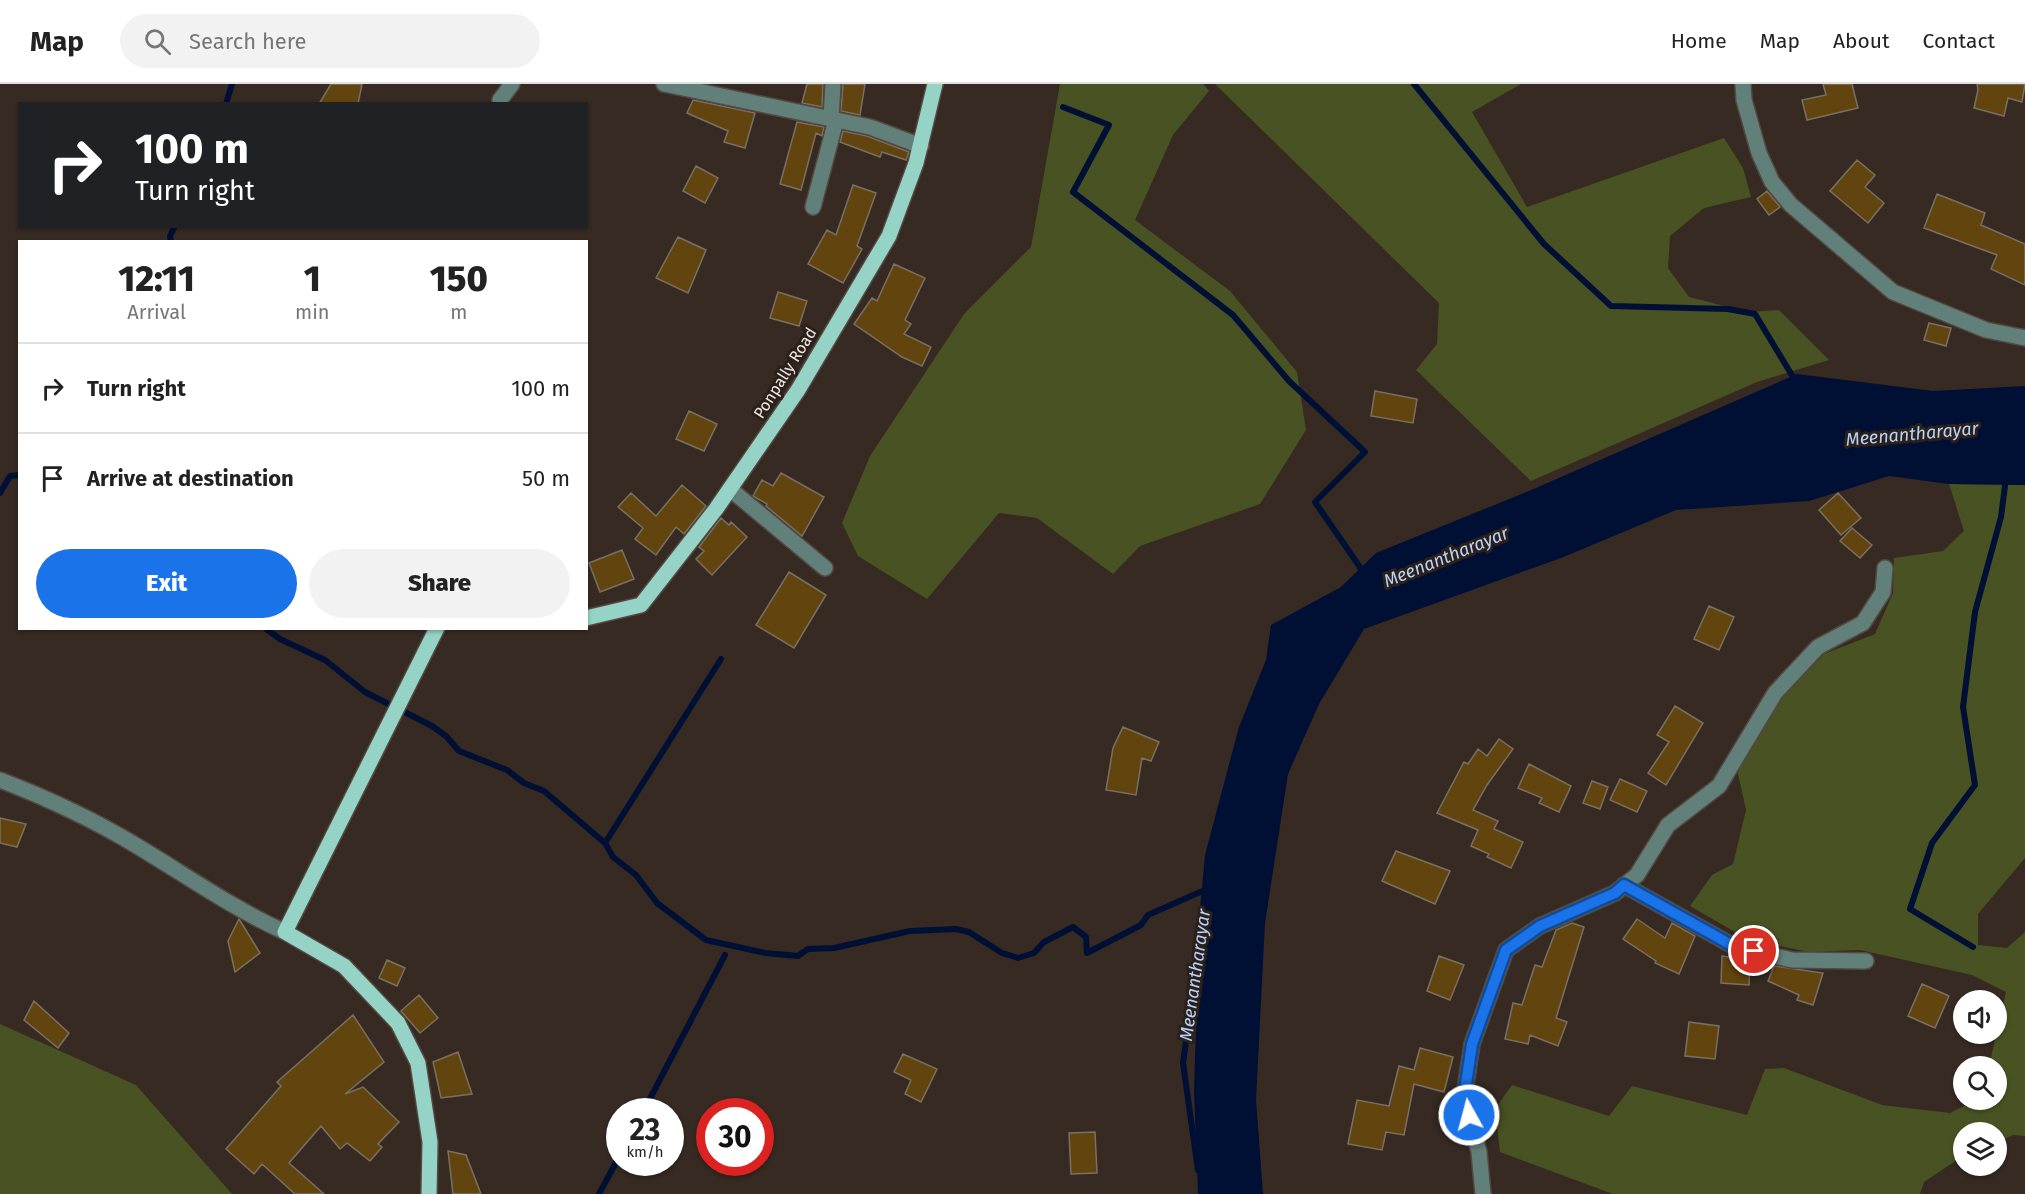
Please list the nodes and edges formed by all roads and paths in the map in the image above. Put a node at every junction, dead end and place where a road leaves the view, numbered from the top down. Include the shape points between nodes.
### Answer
1 (512, 84) edge
2 (664, 84) edge
3 (833, 84) edge
4 (935, 84) edge
5 (1743, 84) edge
6 (500, 100) dead end
7 (833, 119) junction
8 (921, 146) junction
9 (813, 207) dead end
10 (2025, 338) edge
11 (730, 489) junction
12 (825, 568) dead end
13 (1885, 568) dead end
14 (588, 618) edge
15 (436, 630) edge
16 (0, 780) edge
17 (1624, 885) junction
18 (285, 932) junction
19 (1866, 961) dead end
20 (429, 1194) edge
21 (1483, 1194) edge

1 - 6 street
2 - 7 street
3 - 7 street
4 - 8 main road, Ponpally Road
5 - 10 street via 1759,153 1772,182 1791,205 1893,292 1986,330
7 - 8 street via 870,127
7 - 9 street
8 - 11 main road, Ponpally Road via 889,236 798,390
11 - 12 street
11 - 14 main road, Ponpally Road via 641,605
13 - 17 street via 1883,592 1863,623 1818,647 1775,693 1719,786 1668,825 1637,875
15 - 18 main road
16 - 18 street via 136,845 240,911
17 - 19 street via 1735,947 1792,960
17 - 21 street via 1615,893 1540,926 1506,950 1472,1044 1464,1097 1479,1152
18 - 20 main road via 344,966 398,1023 418,1063 430,1142

